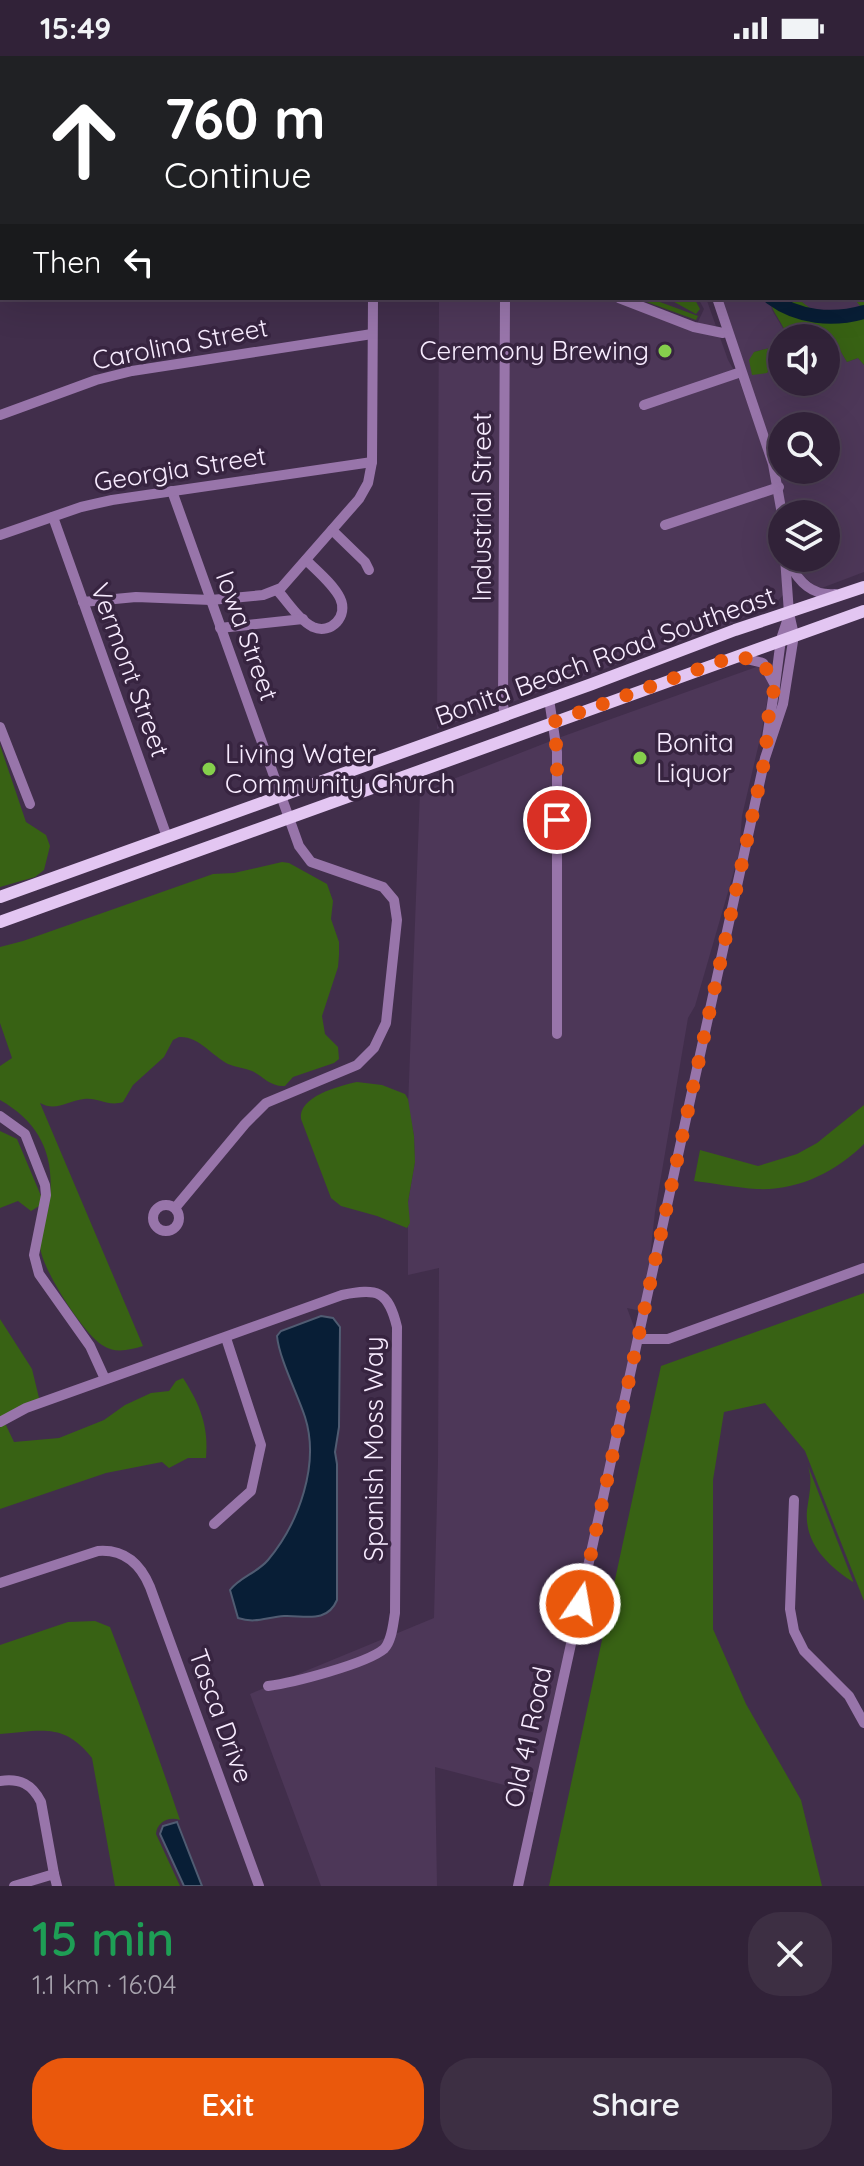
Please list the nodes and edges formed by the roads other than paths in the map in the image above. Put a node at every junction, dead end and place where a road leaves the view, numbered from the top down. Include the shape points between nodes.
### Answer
1 (0, 280) edge
2 (0, 287) edge
3 (373, 300) edge
4 (505, 300) edge
5 (624, 300) edge
6 (711, 300) edge
7 (718, 300) edge
8 (723, 333) junction
9 (372, 334) junction
10 (741, 372) junction
11 (644, 405) dead end
12 (0, 415) edge
13 (372, 462) junction
14 (779, 487) junction
15 (172, 491) junction
16 (780, 500) edge
17 (53, 517) junction
18 (665, 525) dead end
19 (332, 530) junction
20 (0, 535) edge
21 (306, 560) junction
22 (369, 570) dead end
23 (787, 572) edge
24 (793, 572) edge
25 (858, 589) edge
26 (277, 590) junction
27 (211, 600) junction
28 (83, 602) junction
29 (864, 611) edge
30 (789, 613) junction
31 (303, 619) junction
32 (220, 628) junction
33 (794, 635) junction
34 (781, 639) junction
35 (732, 657) junction
36 (775, 685) junction
37 (549, 699) junction
38 (505, 715) junction
39 (553, 722) junction
40 (0, 727) edge
41 (765, 758) junction
42 (281, 796) junction
43 (30, 804) dead end
44 (289, 817) junction
45 (167, 837) junction
46 (0, 897) edge
47 (0, 922) edge
48 (557, 1034) dead end
49 (0, 1116) edge
50 (175, 1208) dead end
51 (864, 1268) edge
52 (226, 1338) junction
53 (639, 1339) junction
54 (105, 1379) junction
55 (0, 1422) edge
56 (794, 1500) dead end
57 (214, 1524) dead end
58 (0, 1583) edge
59 (268, 1686) dead end
60 (864, 1723) edge
61 (0, 1781) edge
62 (54, 1874) junction
63 (14, 1886) edge
64 (57, 1886) edge
65 (259, 1886) edge
66 (518, 1886) edge

1 - 2 street
3 - 9 street
4 - 38 street, Industrial Street
5 - 8 street
6 - 8 street
7 - 10 street
8 - 10 street
9 - 12 street, Carolina Street via 115,374
9 - 13 street
10 - 11 street
10 - 14 street
13 - 15 street, Georgia Street
13 - 19 street via 365,491
14 - 16 street
14 - 18 street
15 - 17 street, Georgia Street via 112,500
15 - 27 street, Iowa Street
17 - 20 street, Georgia Street
17 - 28 street, Vermont Street
19 - 21 street
19 - 22 street
21 - 26 street
21 - 31 street via 343,607 330,627 316,628
23 - 30 street, Old 41 Road
24 - 25 street via 813,591 831,595
25 - 30 main road, Bonita Beach Road Southeast
26 - 27 street
26 - 31 street
27 - 28 street via 136,597
27 - 32 street, Iowa Street
28 - 45 street, Vermont Street
29 - 33 main road, Bonita Beach Road Southeast
30 - 33 street, Old 41 Road
30 - 34 street, Old 41 Road
30 - 37 main road, Bonita Beach Road Southeast
31 - 32 street
32 - 42 street, Iowa Street
33 - 34 main road, Bonita Beach Road Southeast
33 - 41 street, Old 41 Road via 783,704
34 - 35 main road, Bonita Beach Road Southeast
34 - 36 street, Old 41 Road
35 - 36 street via 763,663
35 - 39 main road, Bonita Beach Road Southeast
36 - 41 street, Old 41 Road
37 - 38 main road, Bonita Beach Road Southeast
37 - 39 street
38 - 42 main road, Bonita Beach Road Southeast
39 - 44 main road, Bonita Beach Road Southeast
39 - 48 street
40 - 43 street
41 - 53 street, Old 41 Road
42 - 44 street, Iowa Street
42 - 45 main road, Bonita Beach Road Southeast
44 - 47 main road, Bonita Beach Road Southeast
44 - 50 street, Iowa Street via 311,862 383,887 394,900 397,920 386,1023 374,1048 357,1065 266,1103
45 - 46 main road, Bonita Beach Road Southeast
49 - 54 street via 25,1134 45,1185 34,1255 39,1274 90,1346
51 - 53 street via 668,1339
52 - 54 street, Spanish Moss Way
52 - 57 street via 261,1445 251,1491
52 - 59 street, Spanish Moss Way via 368,1289 383,1297 397,1327 395,1613 386,1648 294,1683
53 - 66 street, Old 41 Road
54 - 55 street, Spanish Moss Way
56 - 60 street via 794,1631 804,1651 849,1696
58 - 65 street, Tasca Drive via 98,1551 111,1550 136,1564 150,1587
61 - 62 street via 20,1781 37,1794
62 - 63 street
62 - 64 street

